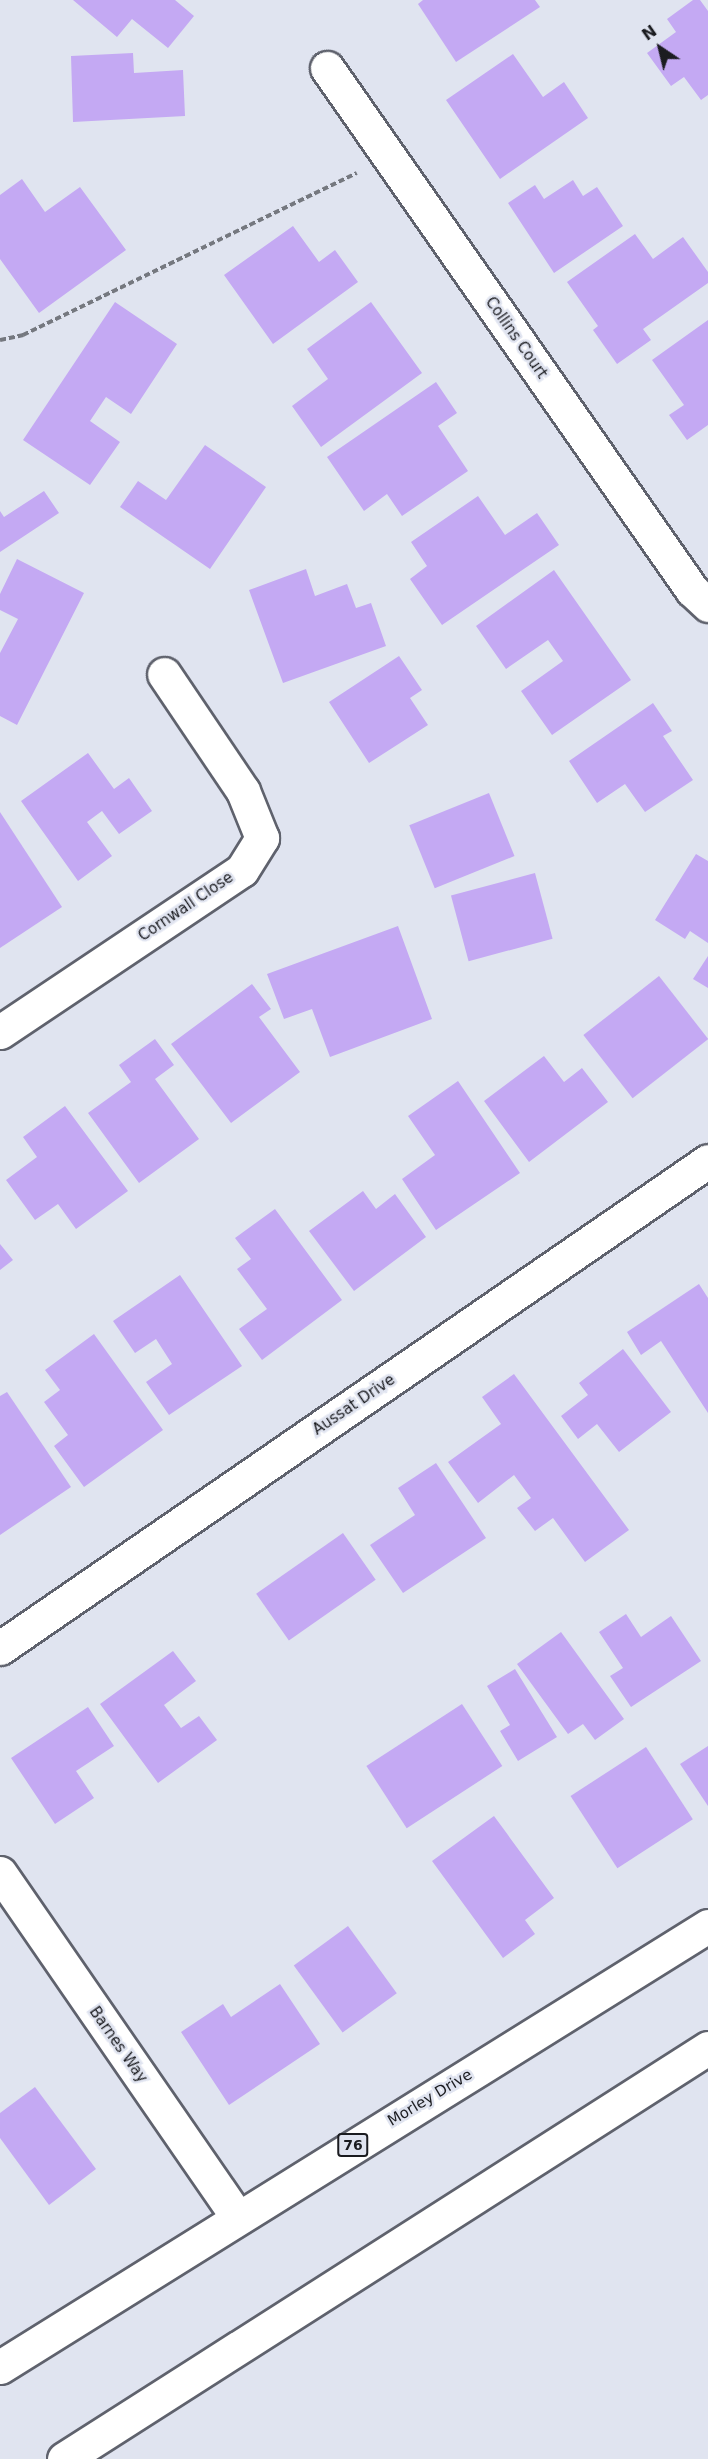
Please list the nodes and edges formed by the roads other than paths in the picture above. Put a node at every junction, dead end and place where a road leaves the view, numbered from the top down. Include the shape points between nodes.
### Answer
1 (327, 68) dead end
2 (708, 605) edge
3 (164, 674) dead end
4 (0, 1032) edge
5 (708, 1161) edge
6 (0, 1648) edge
7 (0, 1873) edge
8 (700, 1935) edge
9 (708, 2048) edge
10 (237, 2216) junction
11 (0, 2367) edge
12 (64, 2459) edge

1 - 2 street, Collins Court via 685,580
3 - 4 street, Cornwall Close via 243,791 262,838 242,870
5 - 6 street, Aussat Drive
7 - 10 street, Barnes Way
8 - 10 street, Morley Drive / 76
9 - 12 street
10 - 11 street, Morley Drive / 76

